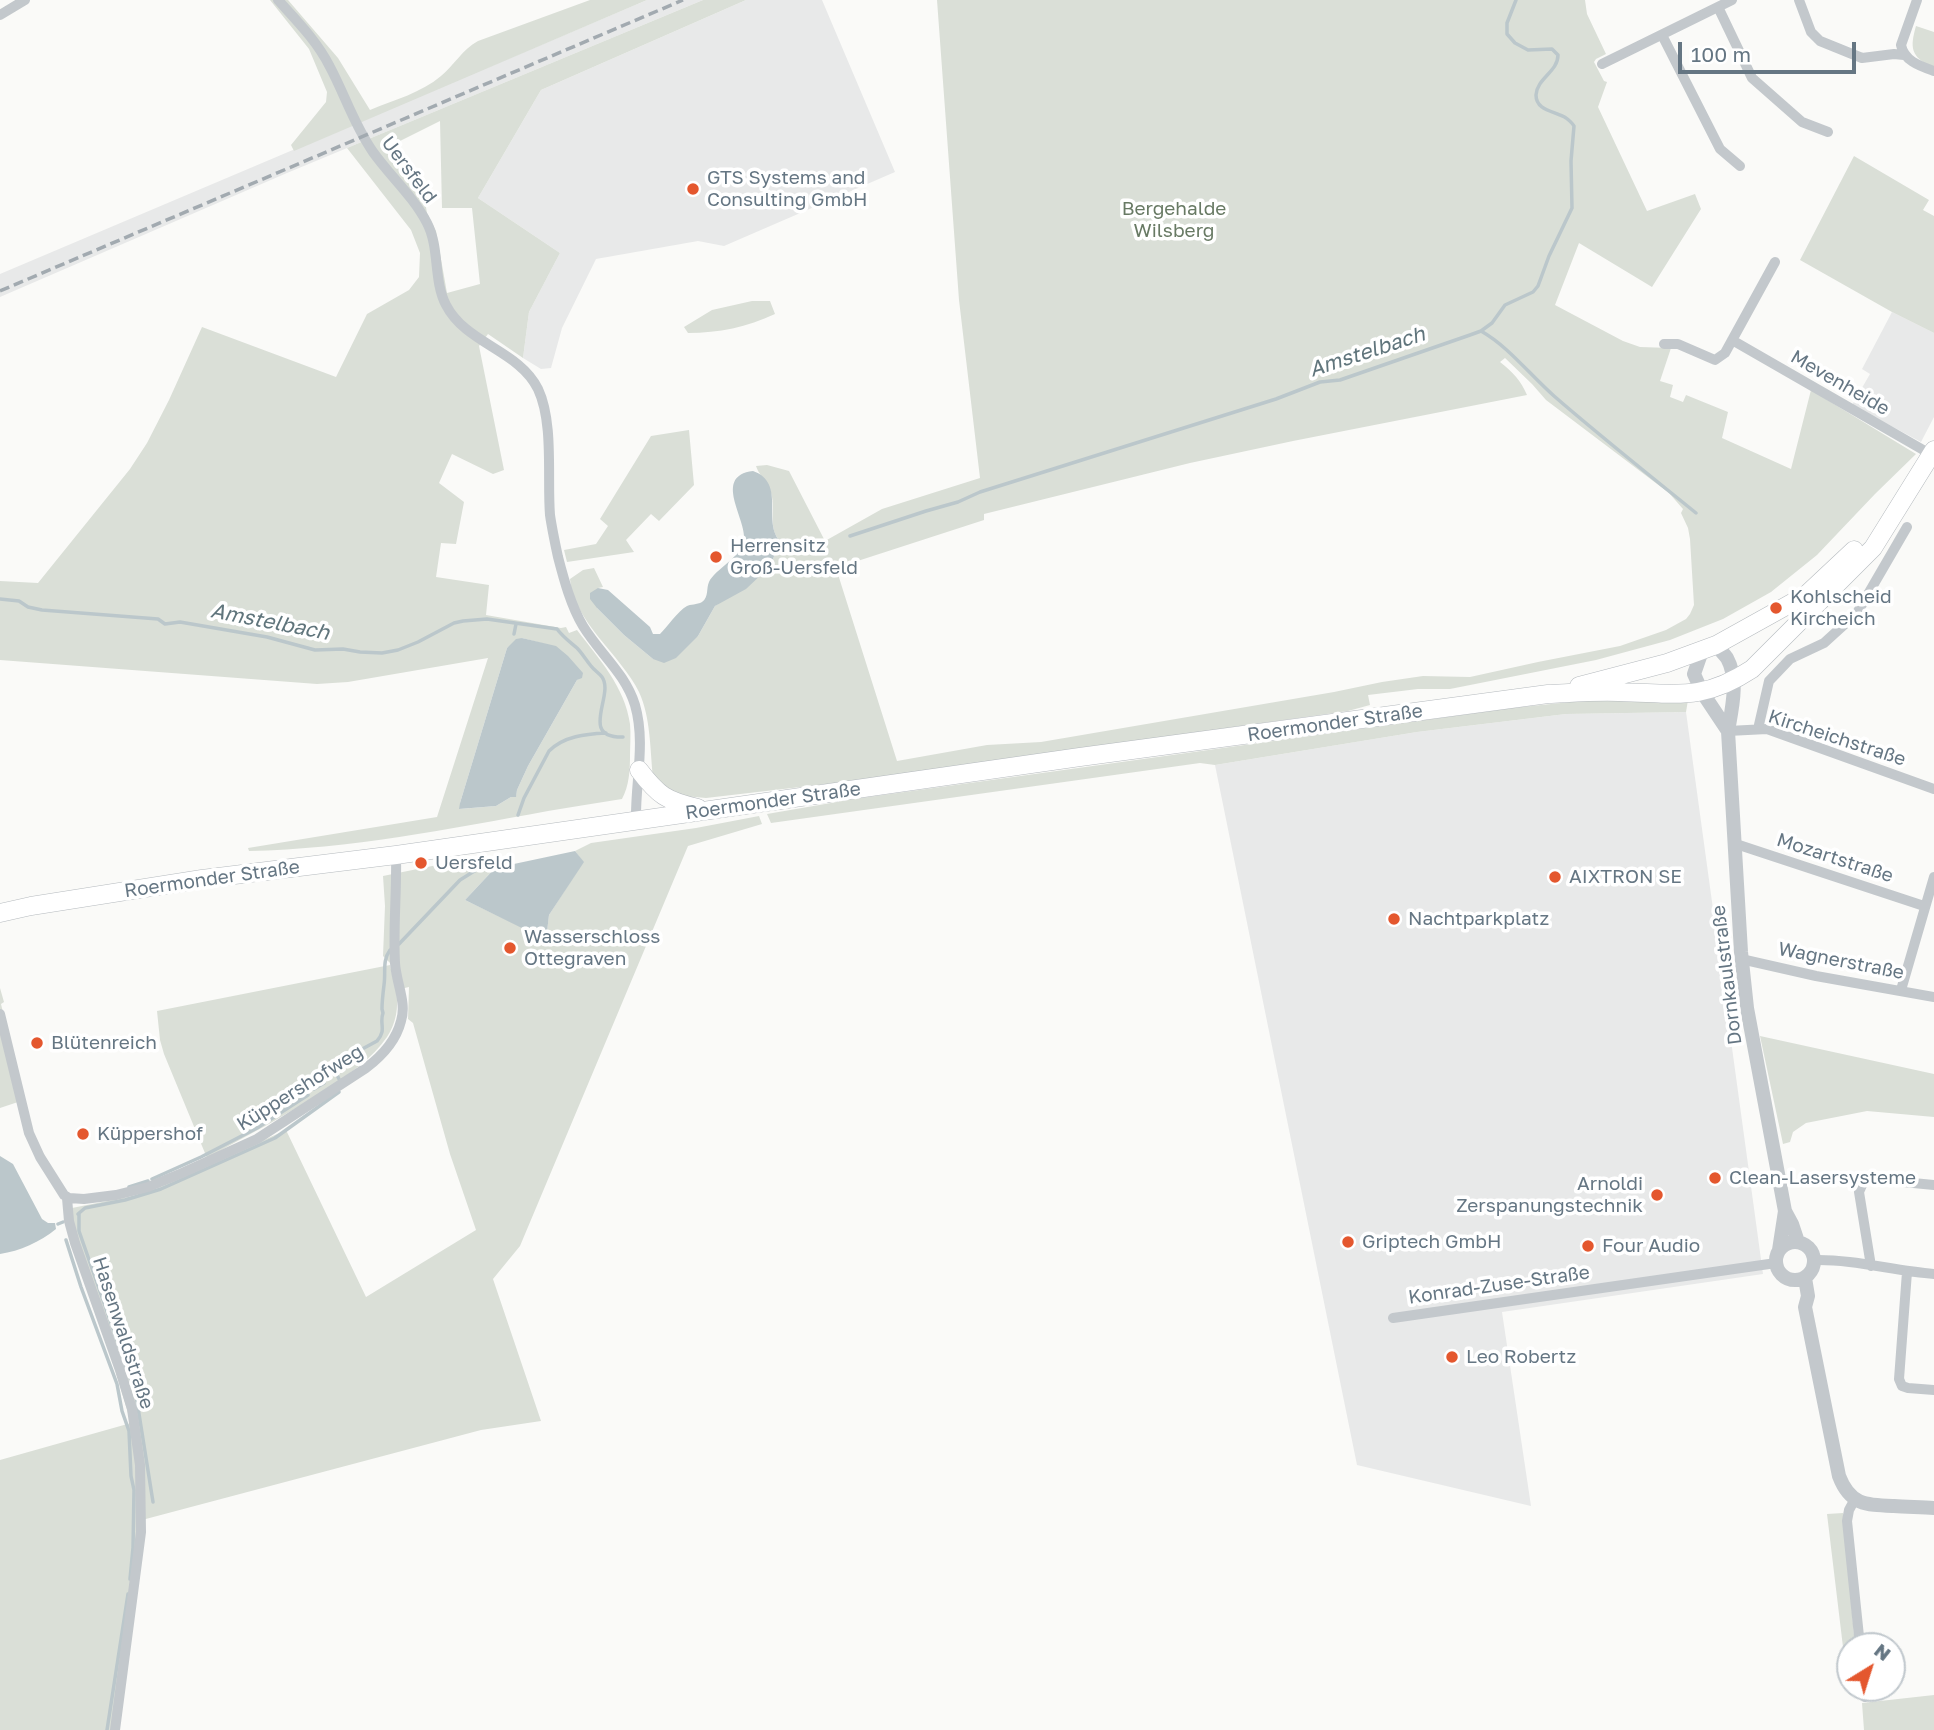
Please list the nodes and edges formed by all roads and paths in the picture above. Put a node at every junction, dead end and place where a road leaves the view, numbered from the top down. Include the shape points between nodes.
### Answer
1 (25, 0) edge
2 (278, 0) edge
3 (1732, 0) edge
4 (1799, 0) edge
5 (1917, 0) edge
6 (1718, 7) junction
7 (0, 15) edge
8 (1662, 35) junction
9 (1899, 55) junction
10 (1602, 64) dead end
11 (1934, 71) edge
12 (1828, 132) dead end
13 (1740, 166) dead end
14 (1775, 262) dead end
15 (1732, 340) junction
16 (1664, 344) dead end
17 (1933, 453) edge
18 (1901, 503) junction
19 (1907, 527) dead end
20 (1709, 648) junction
21 (1733, 681) junction
22 (1702, 692) junction
23 (1548, 694) junction
24 (1758, 729) junction
25 (1728, 731) junction
26 (639, 770) junction
27 (1934, 789) edge
28 (708, 811) junction
29 (636, 821) junction
30 (1733, 843) junction
31 (396, 855) junction
32 (1934, 877) edge
33 (1924, 906) junction
34 (0, 913) edge
35 (1741, 959) junction
36 (1901, 990) junction
37 (1934, 998) edge
38 (0, 1014) edge
39 (1934, 1185) edge
40 (67, 1198) junction
41 (1785, 1211) junction
42 (1798, 1242) junction
43 (1777, 1256) junction
44 (1814, 1260) junction
45 (1871, 1266) junction
46 (1907, 1272) junction
47 (1934, 1274) edge
48 (1805, 1278) junction
49 (1787, 1279) junction
50 (1805, 1307) junction
51 (1394, 1318) dead end
52 (1934, 1390) edge
53 (1855, 1499) junction
54 (1934, 1508) edge
55 (1859, 1632) edge
56 (116, 1730) edge

1 - 7 street
2 - 26 street, Uersfeld via 316,42 360,132 426,223 445,304 465,328 530,374 539,392 561,568 582,624 629,688 639,730
3 - 6 street
4 - 9 street via 1811,32 1821,41 1862,58
5 - 9 street
6 - 8 street
6 - 12 street via 1752,78 1802,122
8 - 10 street
8 - 13 street via 1720,149
9 - 11 street
14 - 15 street
15 - 16 street via 1714,360 1678,344
15 - 17 street, Mevenheide
17 - 18 main road, Roermonder Straße
18 - 20 main road, Roermonder Straße via 1806,595
18 - 21 main road, Roermonder Straße via 1873,548 1752,669
19 - 24 street via 1857,613 1824,643 1790,659 1769,681
20 - 21 street, Dornkaulstraße via 1728,659
20 - 22 street via 1694,674
20 - 23 main road, Roermonder Straße
21 - 22 main road, Roermonder Straße
21 - 25 street, Dornkaulstraße
22 - 23 main road, Roermonder Straße
22 - 25 street
23 - 28 main road, Roermonder Straße
24 - 25 street, Kircheichstraße
24 - 27 street, Kircheichstraße
25 - 30 street, Dornkaulstraße
26 - 28 main road via 667,799
26 - 29 street, Uersfeld
28 - 29 main road, Roermonder Straße
29 - 31 main road, Roermonder Straße
30 - 33 street, Mozartstraße
30 - 35 street, Dornkaulstraße
31 - 34 main road, Roermonder Straße via 202,879
31 - 40 street, Küppershofweg via 394,947 402,1019 379,1058 257,1139 194,1168 127,1192
32 - 33 street
33 - 36 street
35 - 36 street, Wagnerstraße
35 - 41 street, Dornkaulstraße
36 - 37 street, Wagnerstraße
38 - 40 street via 29,1133
39 - 45 street via 1872,1179 1863,1183 1859,1192
40 - 56 street, Hasenwaldstraße via 75,1244 132,1409 140,1465 141,1532
41 - 42 street, Dornkaulstraße
41 - 43 street, Dornkaulstraße
42 - 43 street via 1788,1243
42 - 44 street via 1809,1249
43 - 49 street via 1777,1270
43 - 51 street, Konrad-Zuse-Straße
44 - 45 street
44 - 48 street
45 - 46 street
46 - 47 street
46 - 52 street via 1899,1379 1908,1388
48 - 49 street
48 - 50 street
49 - 50 street
50 - 53 street via 1839,1476
53 - 54 street via 1869,1505
53 - 55 street via 1847,1521

